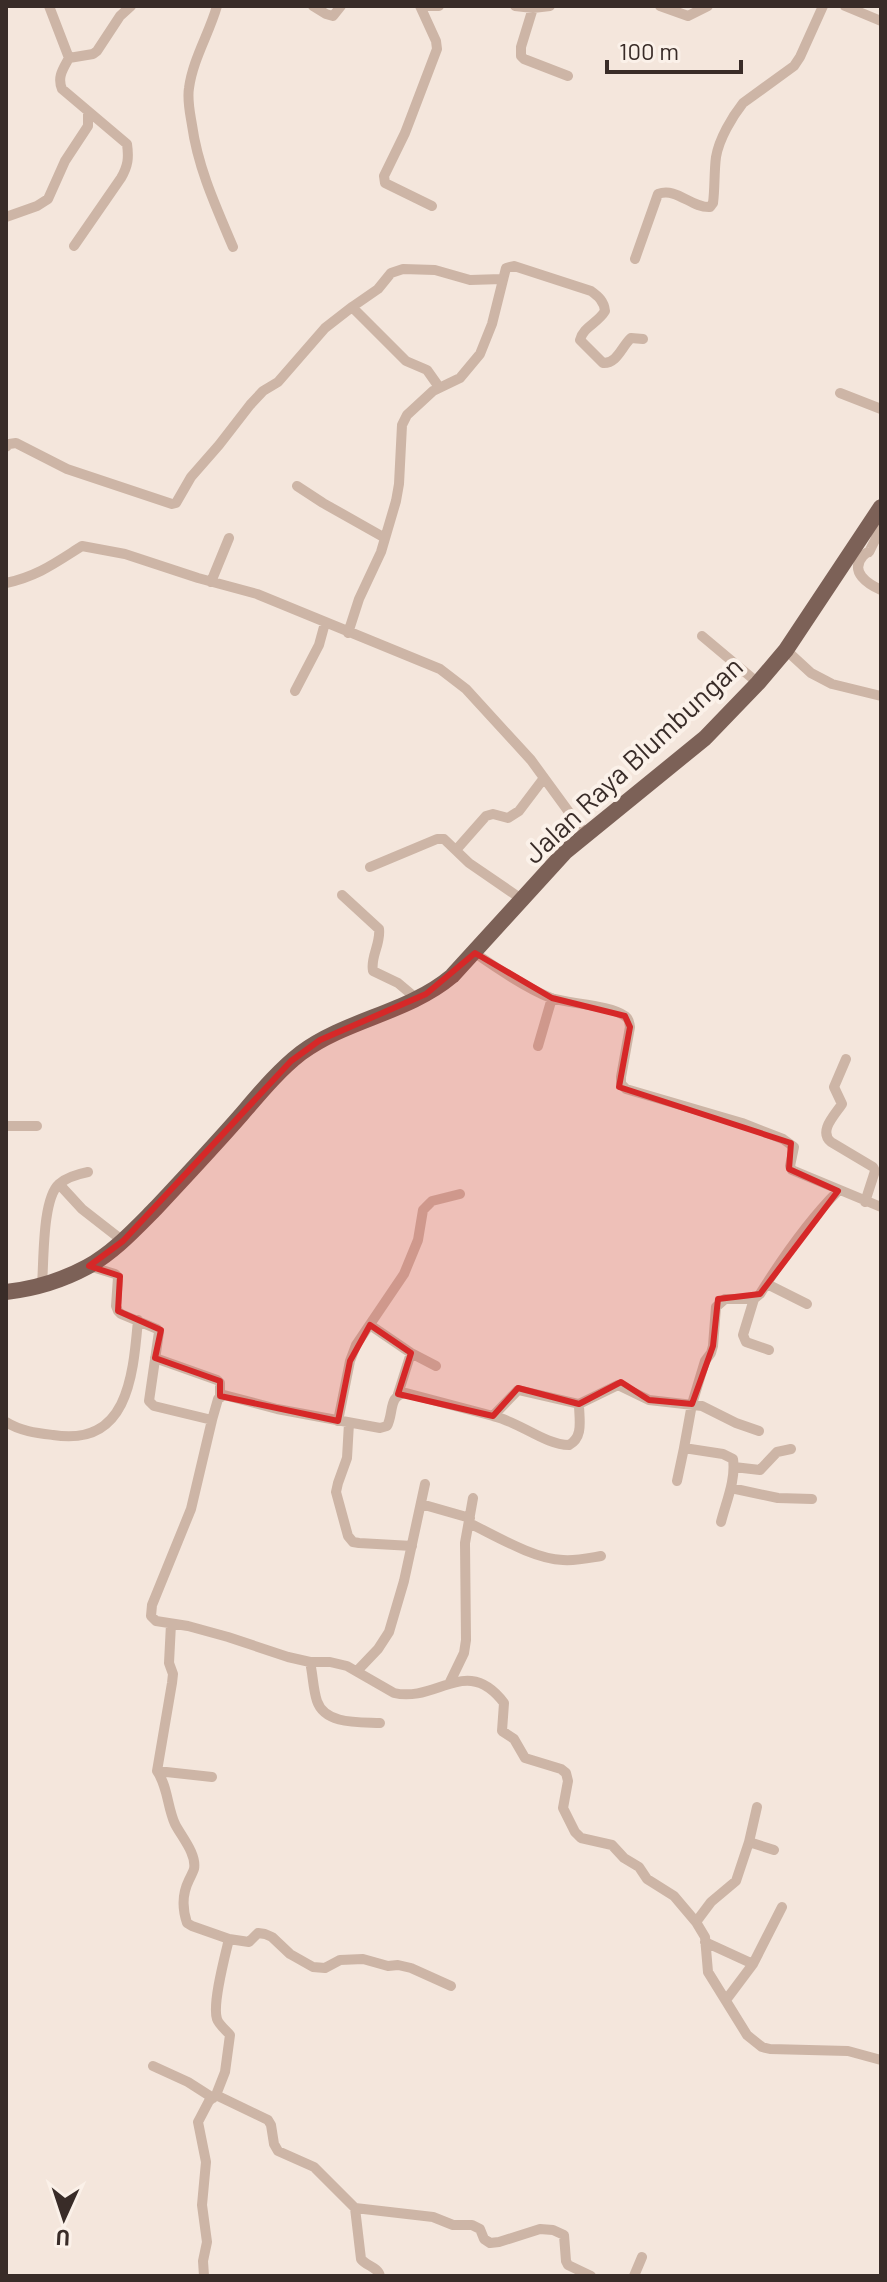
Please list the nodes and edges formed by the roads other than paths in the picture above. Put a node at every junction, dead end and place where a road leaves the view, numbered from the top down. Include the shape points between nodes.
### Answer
1 (49, 6) edge
2 (131, 6) edge
3 (217, 6) edge
4 (313, 6) edge
5 (341, 6) edge
6 (423, 6) edge
7 (439, 6) edge
8 (515, 6) edge
9 (550, 6) edge
10 (660, 6) edge
11 (708, 6) edge
12 (823, 6) edge
13 (845, 6) edge
14 (533, 8) junction
15 (881, 21) edge
16 (69, 58) junction
17 (568, 76) dead end
18 (88, 112) junction
19 (432, 206) dead end
20 (6, 217) edge
21 (74, 246) dead end
22 (233, 247) dead end
23 (635, 259) dead end
24 (502, 279) junction
25 (352, 307) junction
26 (643, 339) dead end
27 (439, 387) junction
28 (840, 393) dead end
29 (881, 409) edge
30 (6, 447) edge
31 (297, 486) dead end
32 (881, 507) edge
33 (881, 521) edge
34 (229, 538) dead end
35 (385, 538) junction
36 (211, 582) junction
37 (6, 583) edge
38 (881, 590) edge
39 (325, 623) junction
40 (348, 633) junction
41 (702, 636) dead end
42 (786, 650) junction
43 (758, 683) junction
44 (295, 691) dead end
45 (881, 696) edge
46 (544, 778) junction
47 (585, 834) junction
48 (456, 850) junction
49 (370, 867) dead end
50 (342, 895) dead end
51 (523, 900) junction
52 (475, 953) junction
53 (552, 998) junction
54 (417, 999) junction
55 (538, 1046) dead end
56 (846, 1059) dead end
57 (6, 1126) edge
58 (37, 1126) dead end
59 (88, 1172) dead end
60 (59, 1184) junction
61 (838, 1191) junction
62 (460, 1194) dead end
63 (865, 1202) junction
64 (881, 1207) edge
65 (123, 1241) junction
66 (89, 1266) junction
67 (42, 1284) junction
68 (767, 1284) junction
69 (6, 1292) edge
70 (754, 1299) junction
71 (807, 1304) dead end
72 (138, 1320) junction
73 (370, 1325) junction
74 (769, 1350) dead end
75 (411, 1353) junction
76 (155, 1358) junction
77 (436, 1366) dead end
78 (398, 1394) junction
79 (220, 1396) junction
80 (579, 1404) junction
81 (692, 1404) junction
82 (493, 1416) junction
83 (212, 1420) junction
84 (6, 1422) edge
85 (343, 1422) junction
86 (759, 1431) dead end
87 (684, 1448) junction
88 (791, 1449) dead end
89 (734, 1467) junction
90 (677, 1481) dead end
91 (425, 1484) dead end
92 (731, 1488) junction
93 (473, 1498) dead end
94 (812, 1499) dead end
95 (421, 1504) junction
96 (470, 1520) junction
97 (721, 1522) dead end
98 (412, 1546) junction
99 (601, 1556) dead end
100 (171, 1624) junction
101 (310, 1662) junction
102 (357, 1671) junction
103 (450, 1682) junction
104 (380, 1723) dead end
105 (157, 1771) junction
106 (212, 1777) dead end
107 (757, 1807) dead end
108 (749, 1842) junction
109 (774, 1850) dead end
110 (782, 1907) dead end
111 (696, 1922) junction
112 (229, 1939) junction
113 (705, 1942) junction
114 (753, 1964) junction
115 (451, 1986) dead end
116 (726, 2000) junction
117 (881, 2060) edge
118 (153, 2066) dead end
119 (214, 2096) junction
120 (355, 2208) junction
121 (642, 2257) dead end
122 (204, 2276) edge
123 (380, 2276) edge
124 (591, 2276) edge
125 (634, 2276) edge

1 - 16 street
2 - 16 street via 97,51
3 - 22 street via 195,66 189,105 206,184
4 - 5 street via 333,16
6 - 7 street
6 - 19 street via 437,49 384,180
8 - 14 street
9 - 14 street
10 - 11 street via 688,16
12 - 23 street via 794,66 738,110 719,147 713,203 702,207 675,194 658,194
13 - 15 street
14 - 17 street via 521,56
16 - 18 street via 59,82
18 - 20 street via 88,126 48,199
18 - 21 street via 127,144 129,157 121,178
24 - 25 street via 470,280 435,270 403,269
24 - 26 street via 506,268 514,266 598,296 605,311 580,340 603,363 613,361 631,338
24 - 27 street via 480,354 460,378
25 - 27 street via 406,361 427,370
25 - 30 street via 263,391 191,477 176,503 78,474 16,443
27 - 35 street via 402,425 399,484
28 - 29 street
31 - 35 street
32 - 42 main road, Jalan Raya Blumbungan
33 - 38 street via 858,568 863,579
34 - 36 street
35 - 40 street
36 - 37 street via 84,546 27,579
36 - 39 street via 257,594
39 - 40 street
39 - 44 street
40 - 46 street via 440,669 478,701
41 - 43 street
42 - 43 main road, Jalan Raya Blumbungan
42 - 45 street via 832,684
43 - 47 main road, Jalan Raya Blumbungan via 705,738
46 - 47 street
46 - 48 street via 519,811 508,818 486,816
47 - 51 main road, Jalan Raya Blumbungan
48 - 49 street via 437,839
48 - 51 street
50 - 54 street via 379,929 373,971
51 - 52 main road, Jalan Raya Blumbungan
52 - 53 street
52 - 54 main road, Jalan Raya Blumbungan via 440,986
53 - 55 street
53 - 61 street via 625,1016 630,1027 621,1084 626,1089 791,1143 792,1170
54 - 65 main road, Jalan Raya Blumbungan via 320,1040 291,1061
56 - 63 street via 834,1087 842,1104 825,1133 873,1167
57 - 58 street
59 - 60 street
60 - 65 street
60 - 67 street via 48,1208
61 - 63 street
61 - 68 street
62 - 73 street via 432,1201 423,1210 412,1257
63 - 64 street
65 - 66 main road, Jalan Raya Blumbungan
66 - 67 main road, Jalan Raya Blumbungan
66 - 72 street via 118,1277 118,1311
67 - 69 main road, Jalan Raya Blumbungan
68 - 70 street
68 - 71 street
70 - 74 street via 744,1339
70 - 81 street via 725,1299 716,1307 713,1346
72 - 76 street via 159,1332
72 - 84 street via 121,1406 104,1427 92,1434 62,1437
73 - 75 street
73 - 85 street via 350,1361
75 - 77 street
75 - 78 street
76 - 79 street via 217,1380
76 - 83 street via 149,1401
78 - 82 street
78 - 85 street via 387,1426
79 - 83 street
79 - 85 street
80 - 81 street via 622,1385 649,1400
80 - 82 street via 518,1390
80 - 82 street via 580,1431 569,1445
81 - 86 street
81 - 87 street
83 - 100 street via 191,1509 151,1611 156,1621
85 - 98 street via 347,1458 336,1492 348,1536 359,1543
87 - 89 street via 729,1456
87 - 90 street
88 - 89 street via 777,1452 760,1470
89 - 92 street
91 - 95 street
92 - 94 street
92 - 97 street
93 - 96 street
95 - 96 street
95 - 98 street
96 - 99 street via 546,1557
96 - 103 street via 465,1543 466,1640
98 - 102 street via 389,1632
100 - 101 street
100 - 105 street via 173,1674
101 - 102 street
101 - 104 street via 322,1710 343,1720
102 - 103 street via 402,1695
103 - 111 street via 476,1681 502,1700 502,1731 522,1755 561,1769 568,1777 563,1808 575,1832 612,1845
105 - 106 street
105 - 112 street via 194,1864 183,1902 187,1923
107 - 108 street
108 - 109 street
108 - 111 street via 736,1881
110 - 114 street
111 - 113 street
112 - 115 street via 249,1942 258,1933 265,1934 313,1967 363,1959 411,1968
112 - 119 street via 216,2011 218,2023 230,2035 229,2049
113 - 114 street
113 - 116 street via 706,1968
114 - 116 street
116 - 117 street via 747,2035 762,2047 848,2051
118 - 119 street
119 - 120 street via 268,2120 278,2151 314,2167
119 - 122 street via 198,2122 206,2162
120 - 123 street via 358,2252
120 - 124 street via 472,2225 490,2243 553,2230 564,2235 568,2265
121 - 125 street

